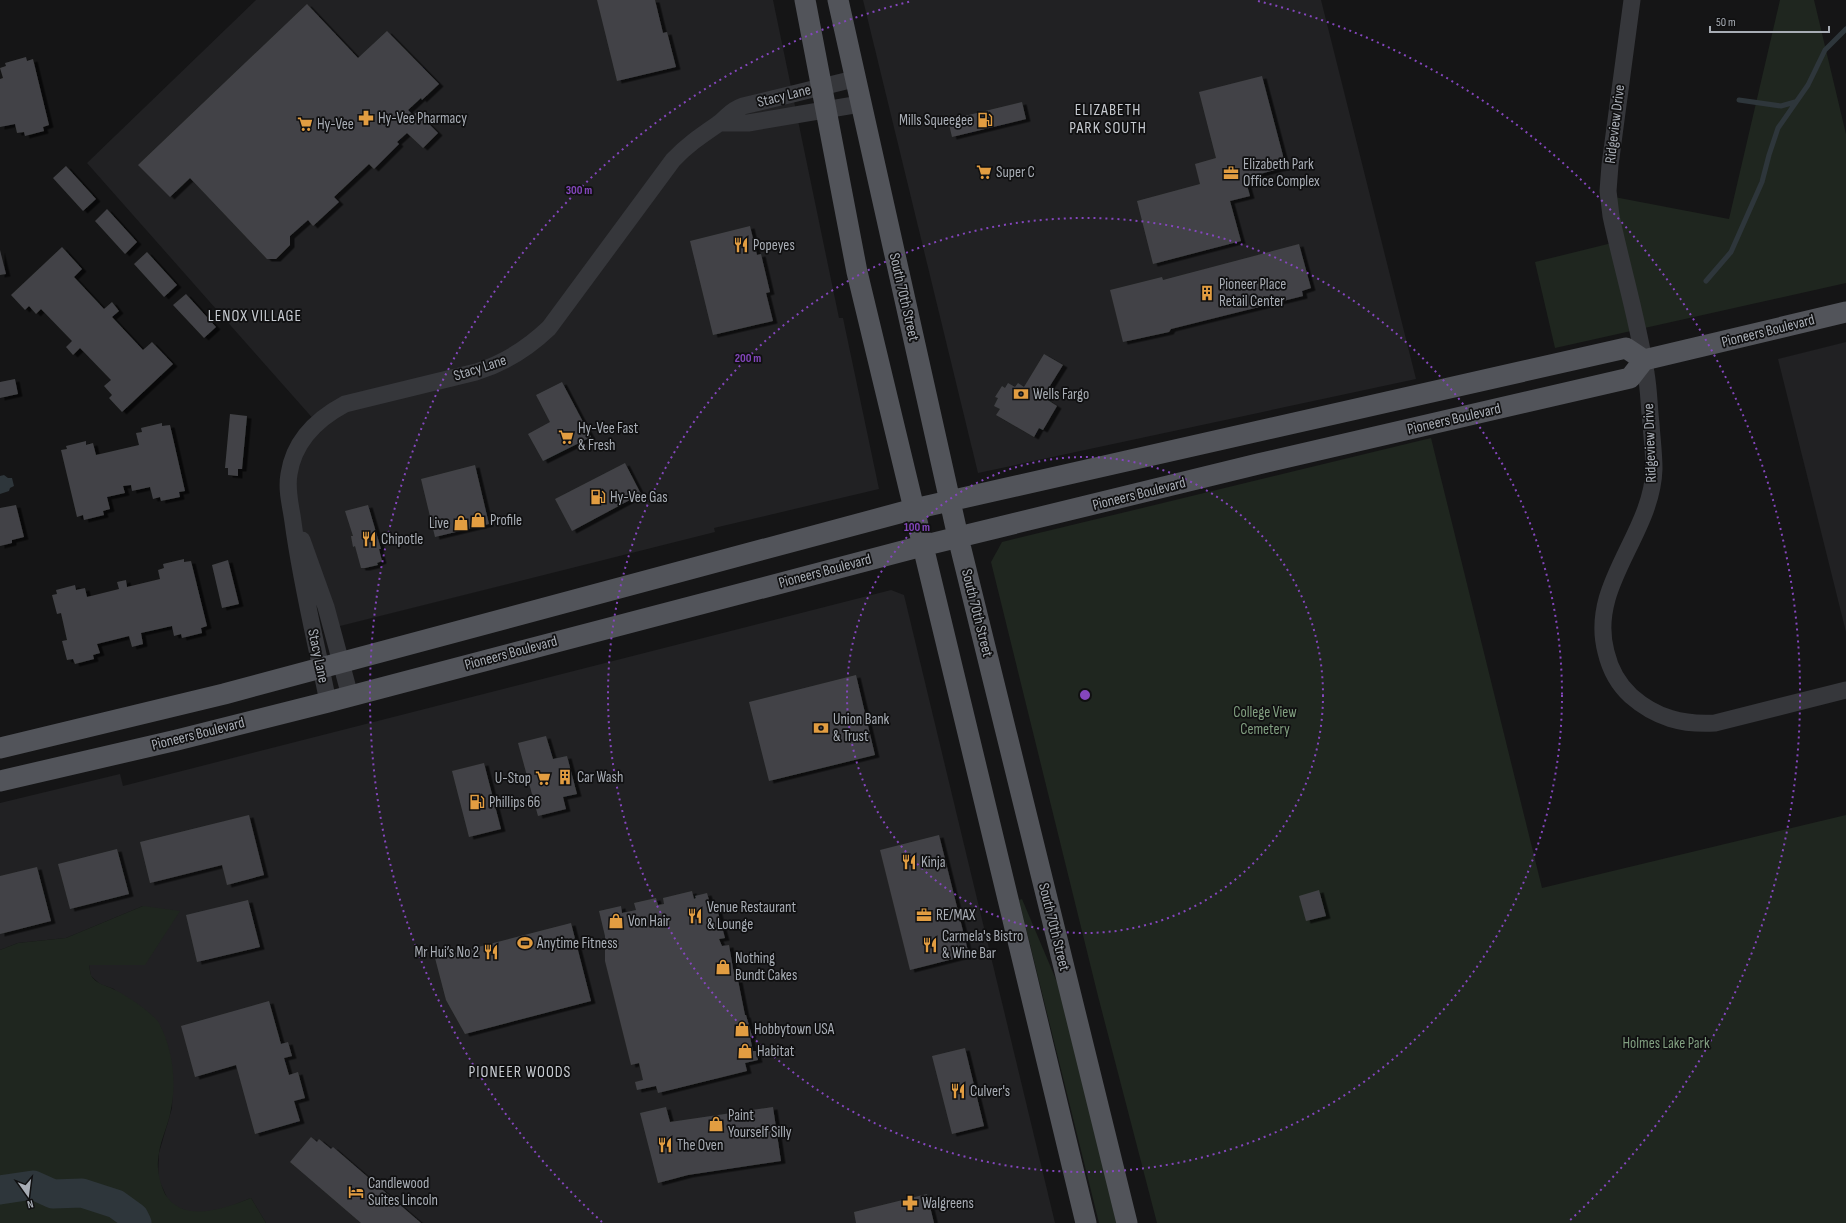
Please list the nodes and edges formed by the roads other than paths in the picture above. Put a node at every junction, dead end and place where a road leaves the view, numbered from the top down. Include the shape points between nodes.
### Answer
1 (805, 0) edge
2 (838, 0) edge
3 (1632, 0) edge
4 (854, 79) junction
5 (821, 86) junction
6 (860, 104) junction
7 (826, 110) junction
8 (719, 123) junction
9 (1846, 312) edge
10 (1644, 360) junction
11 (950, 501) junction
12 (914, 509) junction
13 (293, 516) junction
14 (958, 537) junction
15 (922, 546) junction
16 (342, 662) junction
17 (321, 668) junction
18 (1846, 690) edge
19 (350, 696) junction
20 (328, 702) junction
21 (0, 748) edge
22 (0, 781) edge
23 (1086, 1223) edge
24 (1127, 1223) edge

1 - 5 main road
2 - 4 main road, South 70th Street
3 - 10 street, Ridgeview Drive via 1608,191 1611,216
4 - 5 street, Stacy Lane
4 - 6 main road, South 70th Street
5 - 7 main road
5 - 8 street, Stacy Lane via 743,106 730,111
6 - 7 street, Stacy Lane
6 - 11 main road, South 70th Street
7 - 8 street, Stacy Lane via 748,123
7 - 12 main road via 857,272
8 - 13 street, Stacy Lane via 696,138 674,160 549,328 531,345 514,357 494,366 345,404 316,422 302,439 289,474 288,497
9 - 10 main road, Pioneers Boulevard
10 - 11 main road, Pioneers Boulevard via 1626,348
10 - 14 main road, Pioneers Boulevard via 1630,378
10 - 18 street, Ridgeview Drive via 1654,468 1653,488 1646,511 1605,602 1603,643 1615,676 1627,692 1659,716 1678,722 1698,724 1715,723
11 - 12 main road, Pioneers Boulevard
11 - 14 main road, South 70th Street
12 - 15 main road
12 - 16 main road, Pioneers Boulevard
13 - 16 street, Stacy Lane
13 - 17 street, Stacy Lane via 299,564
14 - 15 main road, Pioneers Boulevard
14 - 24 main road, South 70th Street
15 - 19 main road, Pioneers Boulevard
15 - 23 main road
16 - 17 main road, Pioneers Boulevard
16 - 19 street, Stacy Lane
17 - 20 street, Stacy Lane
17 - 21 main road, Pioneers Boulevard via 217,696
19 - 20 main road, Pioneers Boulevard
20 - 22 main road, Pioneers Boulevard

